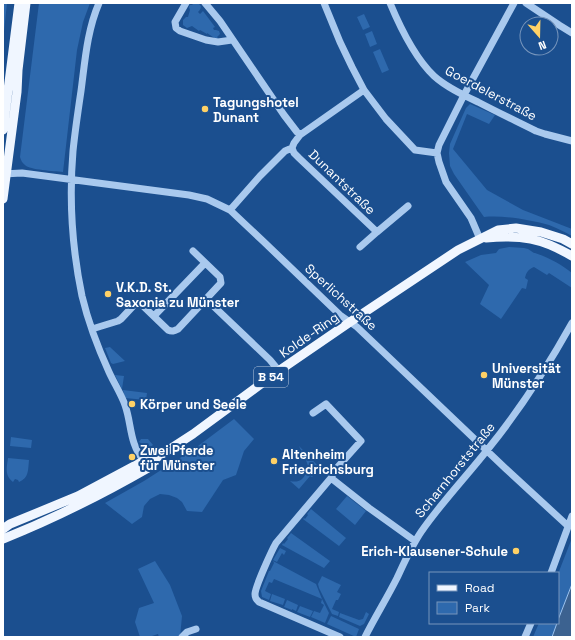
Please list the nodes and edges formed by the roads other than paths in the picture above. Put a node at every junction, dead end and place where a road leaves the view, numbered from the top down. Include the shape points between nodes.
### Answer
1 (19, 3) edge
2 (26, 3) edge
3 (99, 3) edge
4 (186, 3) edge
5 (206, 3) edge
6 (324, 3) edge
7 (390, 3) edge
8 (514, 3) edge
9 (526, 3) edge
10 (572, 33) edge
11 (232, 40) junction
12 (364, 90) junction
13 (464, 95) junction
14 (3, 130) edge
15 (300, 135) junction
16 (572, 141) edge
17 (292, 148) junction
18 (437, 153) junction
19 (5, 174) edge
20 (72, 180) junction
21 (3, 199) edge
22 (408, 206) dead end
23 (230, 210) junction
24 (377, 232) junction
25 (480, 239) junction
26 (572, 244) edge
27 (360, 246) dead end
28 (193, 250) dead end
29 (572, 256) edge
30 (205, 263) junction
31 (206, 299) junction
32 (154, 316) junction
33 (572, 323) edge
34 (353, 324) junction
35 (92, 329) junction
36 (279, 371) junction
37 (313, 413) dead end
38 (487, 451) junction
39 (156, 458) junction
40 (144, 461) junction
41 (331, 478) junction
42 (572, 516) edge
43 (5, 526) edge
44 (568, 526) junction
45 (3, 539) edge
46 (415, 541) junction
47 (551, 572) edge
48 (531, 624) edge
49 (196, 629) dead end
50 (182, 637) edge
51 (340, 637) edge
52 (365, 637) edge
53 (525, 637) edge

1 - 14 main road
2 - 19 main road
3 - 20 street via 91,25 86,52 73,150
4 - 11 street via 175,22 176,28 206,40
5 - 11 street, Dunantstraße
6 - 12 street
7 - 13 street, Goerdelerstraße via 405,36 422,62 434,76
8 - 13 street
9 - 10 street
11 - 15 street, Dunantstraße
12 - 15 street, Dunantstraße
12 - 18 street via 386,119 415,150
13 - 16 street, Goerdelerstraße via 536,131
13 - 18 street
15 - 17 street, Dunantstraße
17 - 23 street, Dunantstraße via 285,151 260,176
17 - 24 street, Dunantstraße via 299,158
18 - 25 street via 446,182 471,218
19 - 20 street via 22,173
19 - 21 main road
20 - 23 street via 201,197
20 - 35 street via 76,258 82,296
22 - 24 street, Dunantstraße
23 - 34 street, Sperlichstraße via 340,315
24 - 27 street, Dunantstraße
25 - 26 main road, Kolde-Ring / B 54 via 498,230 516,228 541,232
25 - 29 main road, Kolde-Ring / B 54 via 506,236 532,239 549,244
25 - 34 main road, Kolde-Ring / B 54 via 458,250
28 - 30 street
30 - 31 street via 220,277 221,283
30 - 32 street
31 - 32 street via 178,329 171,332
31 - 36 street
32 - 35 street via 138,303 122,319
33 - 38 street, Scharnhorststraße via 528,394
34 - 36 main road, Kolde-Ring / B 54
34 - 38 street, Sperlichstraße
35 - 40 street via 109,373 125,404 136,450
36 - 39 main road, Kolde-Ring / B 54
37 - 41 street via 326,404 361,441
38 - 44 street, Sperlichstraße
38 - 46 street, Scharnhorststraße
39 - 40 main road, Kolde-Ring / B 54 via 151,457
39 - 45 main road, Kolde-Ring / B 54 via 148,468 110,489 62,514
40 - 43 main road, Kolde-Ring / B 54 via 78,496
41 - 46 street
41 - 51 street via 276,544 255,590 255,598
42 - 44 street
44 - 47 street
46 - 52 street, Scharnhorststraße
48 - 53 street
49 - 50 street

